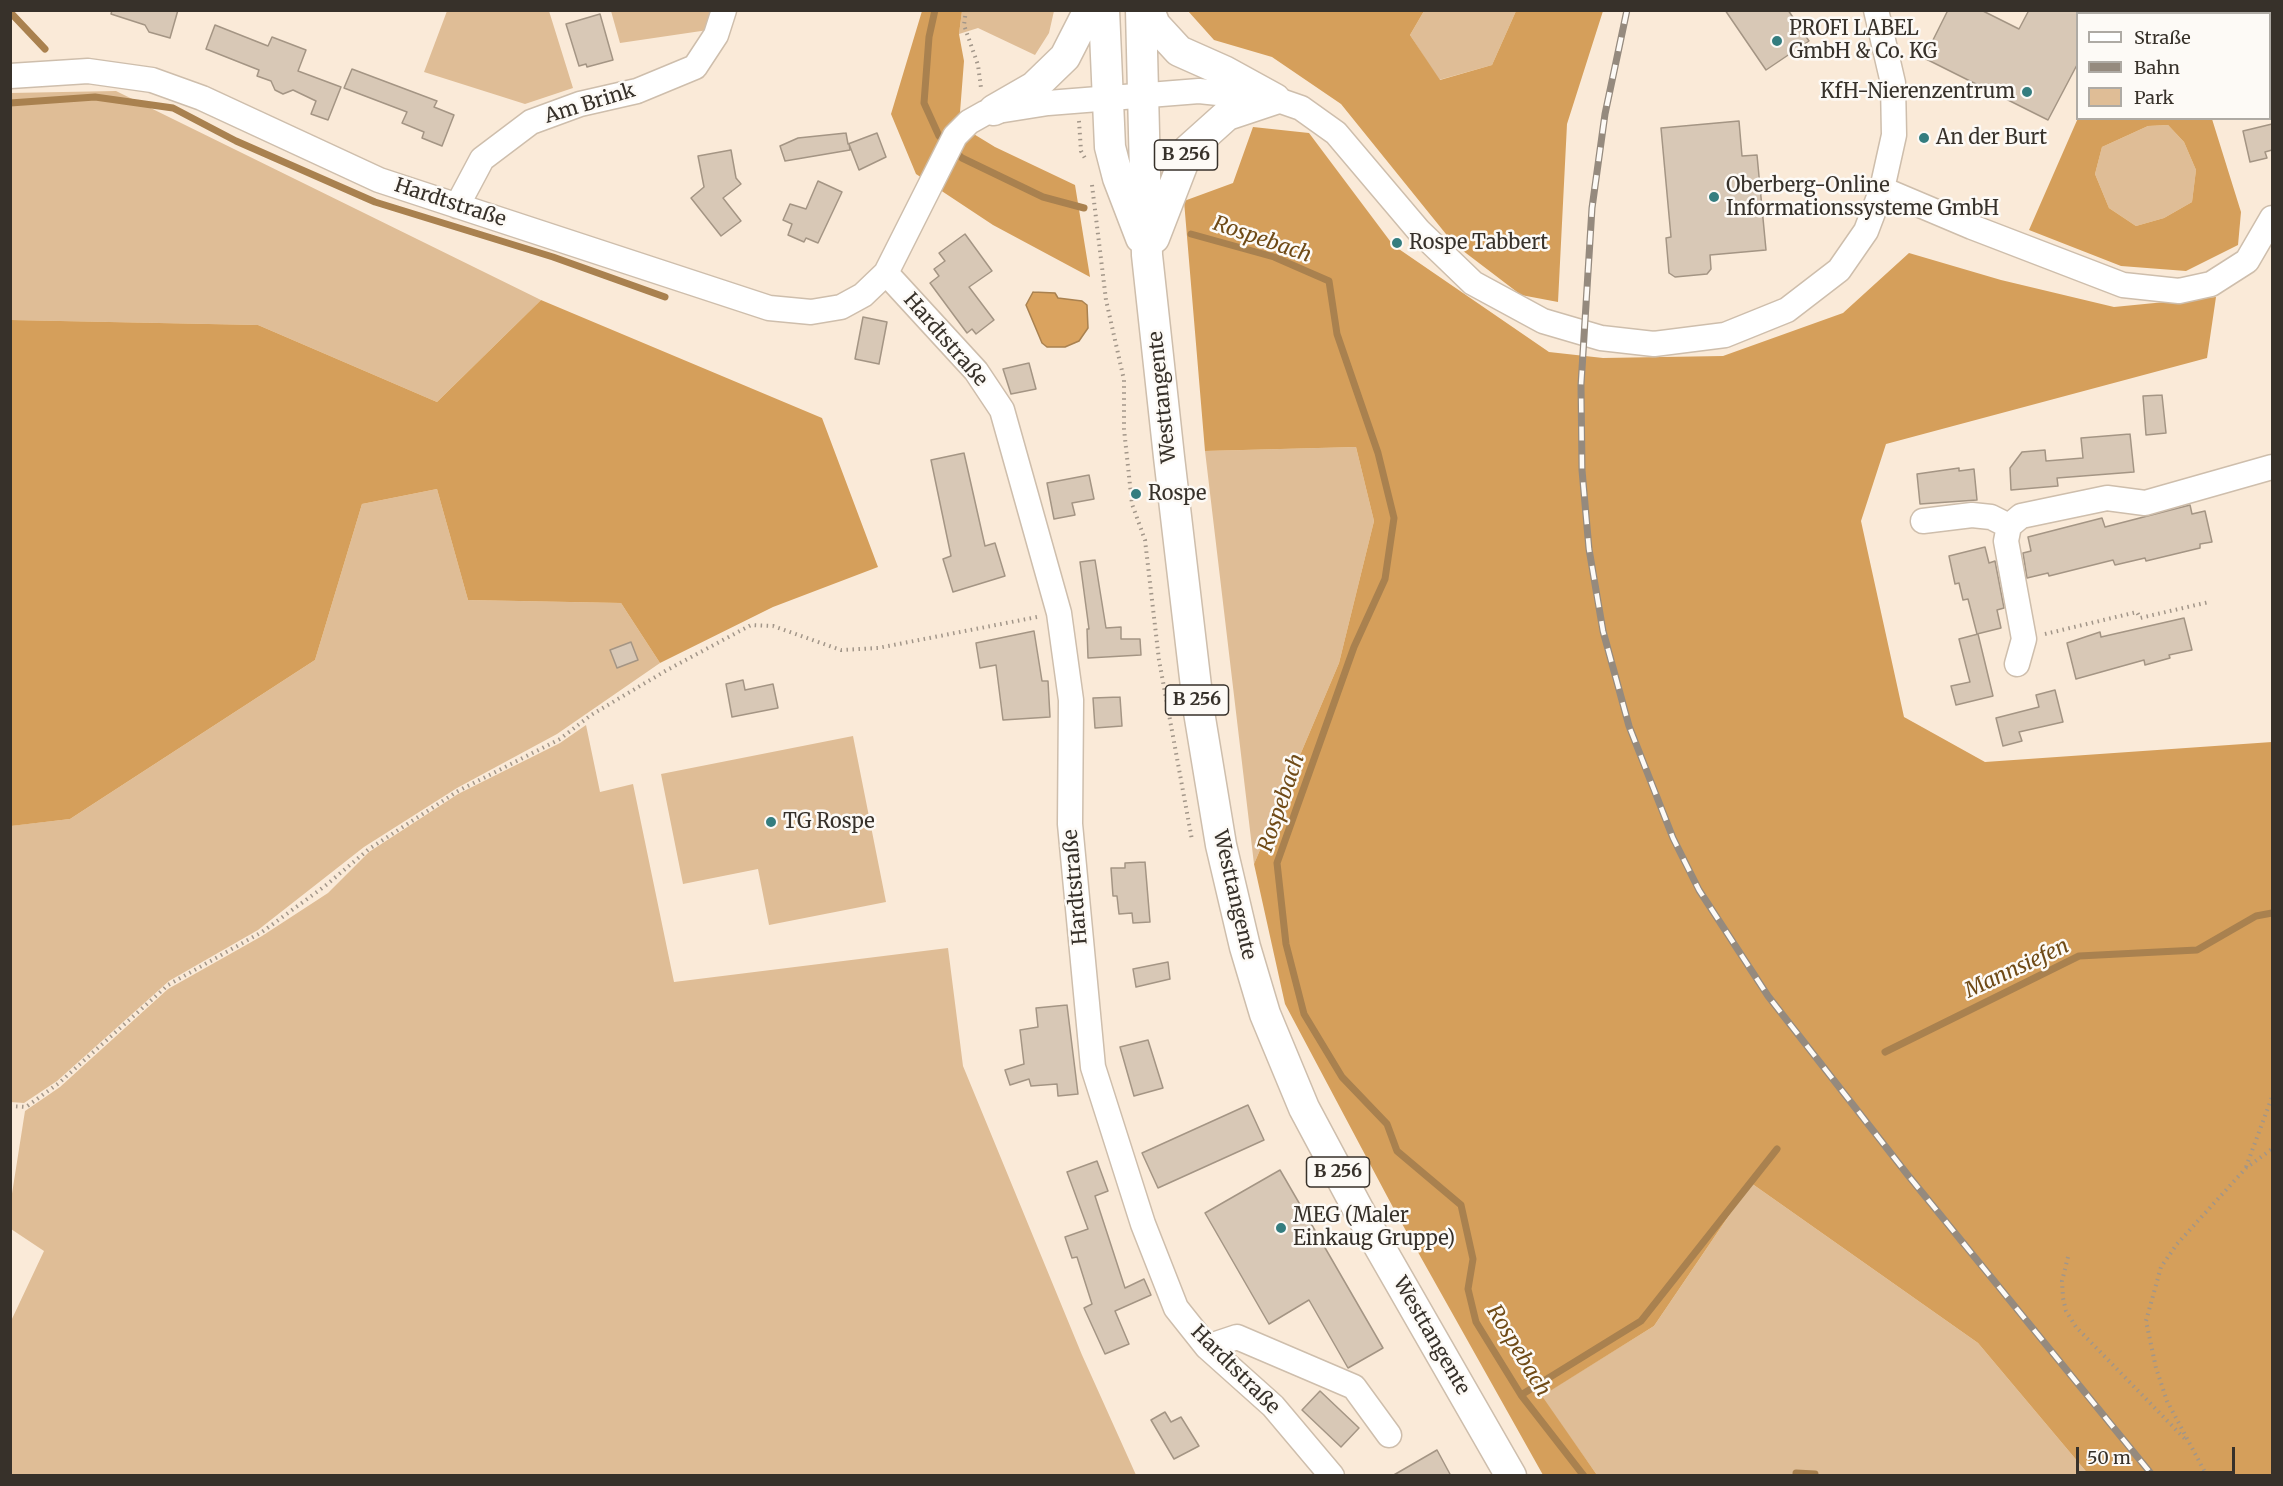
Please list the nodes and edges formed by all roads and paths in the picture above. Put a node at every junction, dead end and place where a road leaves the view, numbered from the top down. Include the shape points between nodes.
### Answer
1 (724, 10) edge
2 (966, 10) edge
3 (1089, 10) edge
4 (1104, 10) edge
5 (1141, 10) edge
6 (1149, 10) edge
7 (1876, 10) edge
8 (10, 76) edge
9 (1144, 95) junction
10 (1106, 99) junction
11 (1275, 99) junction
12 (989, 111) junction
13 (1882, 189) junction
14 (457, 206) junction
15 (2272, 218) edge
16 (2266, 244) edge
17 (1147, 255) junction
18 (886, 273) junction
19 (2272, 467) edge
20 (1923, 521) dead end
21 (2009, 526) junction
22 (2209, 602) dead end
23 (1059, 613) junction
24 (2024, 639) junction
25 (2017, 664) dead end
26 (2272, 1097) edge
27 (10, 1106) edge
28 (2272, 1149) edge
29 (2246, 1167) junction
30 (2068, 1257) dead end
31 (1207, 1347) junction
32 (1389, 1435) dead end
33 (2190, 1444) junction
34 (1332, 1476) edge
35 (1511, 1476) edge
36 (2207, 1476) edge

1 - 14 street, Am Brink via 716,35 696,67 637,91 580,104 531,122 482,159
2 - 12 path via 964,25
3 - 12 main road via 1065,57 1034,87
4 - 10 main road, Westtangente / B 256
5 - 9 main road, Westtangente / B 256
6 - 11 main road via 1155,25 1179,51
7 - 13 street, Hardtstraße via 1893,83 1894,135
8 - 14 street, Hardtstraße via 88,71 152,80 202,98 379,180
9 - 10 street, Hardtstraße
9 - 11 street, Hardtstraße via 1199,91
9 - 17 main road, Westtangente / B 256
10 - 12 street, Hardtstraße
10 - 17 main road, Westtangente / B 256 via 1110,147 1118,178
11 - 13 street, Hardtstraße via 1301,108 1336,134 1419,231 1473,283 1543,321 1601,338 1654,344 1725,335 1786,310 1839,270 1866,231
11 - 17 main road, B 256 via 1227,116 1188,150
12 - 18 street, Hardtstraße via 955,136
13 - 16 street via 2123,285 2179,291 2211,284
14 - 18 street, Hardtstraße via 769,308 811,312 841,307 863,296
15 - 16 street
17 - 35 main road, Westtangente / B 256 via 1199,712 1221,845 1245,947 1265,1014 1304,1108
18 - 23 street, Hardtstraße via 976,371 1002,410
19 - 21 street via 2145,503 2107,498 2021,516
20 - 21 street via 1972,515 1991,517
21 - 24 street via 2006,541
22 - 24 path via 2140,618 2137,612
23 - 27 path via 878,648 841,650 773,626 751,625 591,715 560,739 458,791 369,849 262,932 168,985 59,1083 26,1107
23 - 31 street, Hardtstraße via 1071,700 1070,824 1093,1068 1143,1224 1176,1308
24 - 25 street
26 - 29 path
28 - 29 path
29 - 33 path via 2161,1267 2146,1322 2167,1401
30 - 33 path via 2062,1281 2063,1298 2076,1327
31 - 32 street via 1237,1337 1354,1387
31 - 34 street, Hardtstraße via 1273,1406
33 - 36 path

